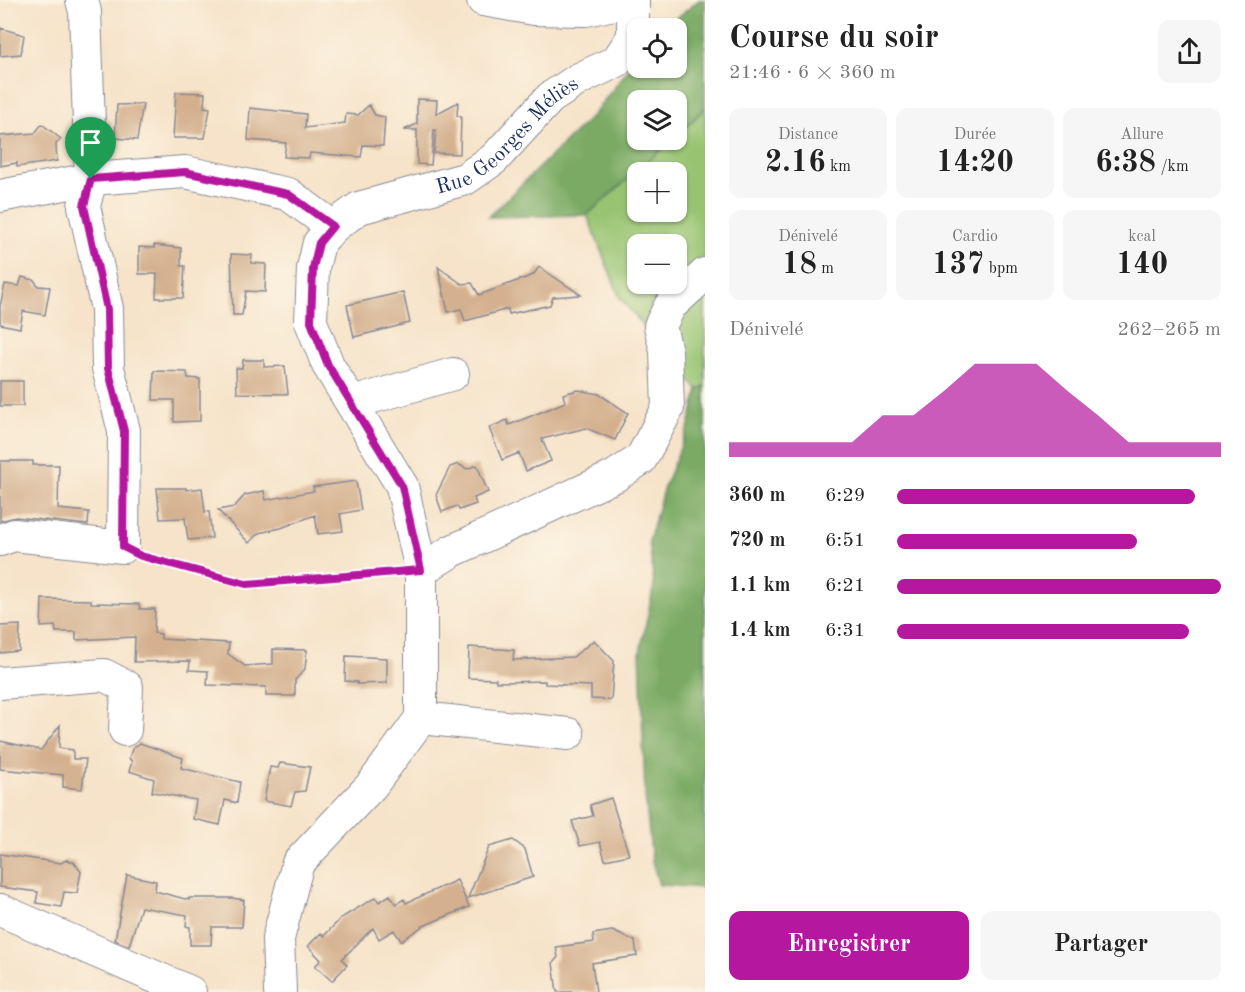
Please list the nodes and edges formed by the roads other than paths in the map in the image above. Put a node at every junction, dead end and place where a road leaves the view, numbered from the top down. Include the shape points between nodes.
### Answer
1 (82, 0) edge
2 (483, 0) edge
3 (633, 0) edge
4 (91, 179) junction
5 (0, 196) edge
6 (333, 226) junction
7 (705, 274) edge
8 (453, 374) dead end
9 (352, 403) junction
10 (0, 540) edge
11 (421, 570) junction
12 (0, 683) edge
13 (421, 718) junction
14 (125, 730) dead end
15 (568, 734) dead end
16 (0, 910) edge
17 (190, 992) edge
18 (280, 992) edge

1 - 4 street
2 - 3 street via 534,9 586,10
3 - 6 street, Rue Georges Méliès via 633,37 617,61 550,98 494,159 465,179 359,208
4 - 5 street
4 - 6 street via 185,172 288,194
4 - 10 street via 84,206 107,309 108,368 124,431 123,547 14,535
6 - 9 street, Rue Georges Méliès via 319,243 313,268 311,322 328,365
7 - 11 street via 670,306 660,326 666,351 668,408 641,459 615,476 452,551
8 - 9 street
9 - 11 street, Rue Georges Méliès via 402,486
11 - 13 street, Rue Georges Méliès
12 - 14 street via 104,675 127,687
13 - 15 street
13 - 18 street via 372,785 298,863 278,939
16 - 17 street

